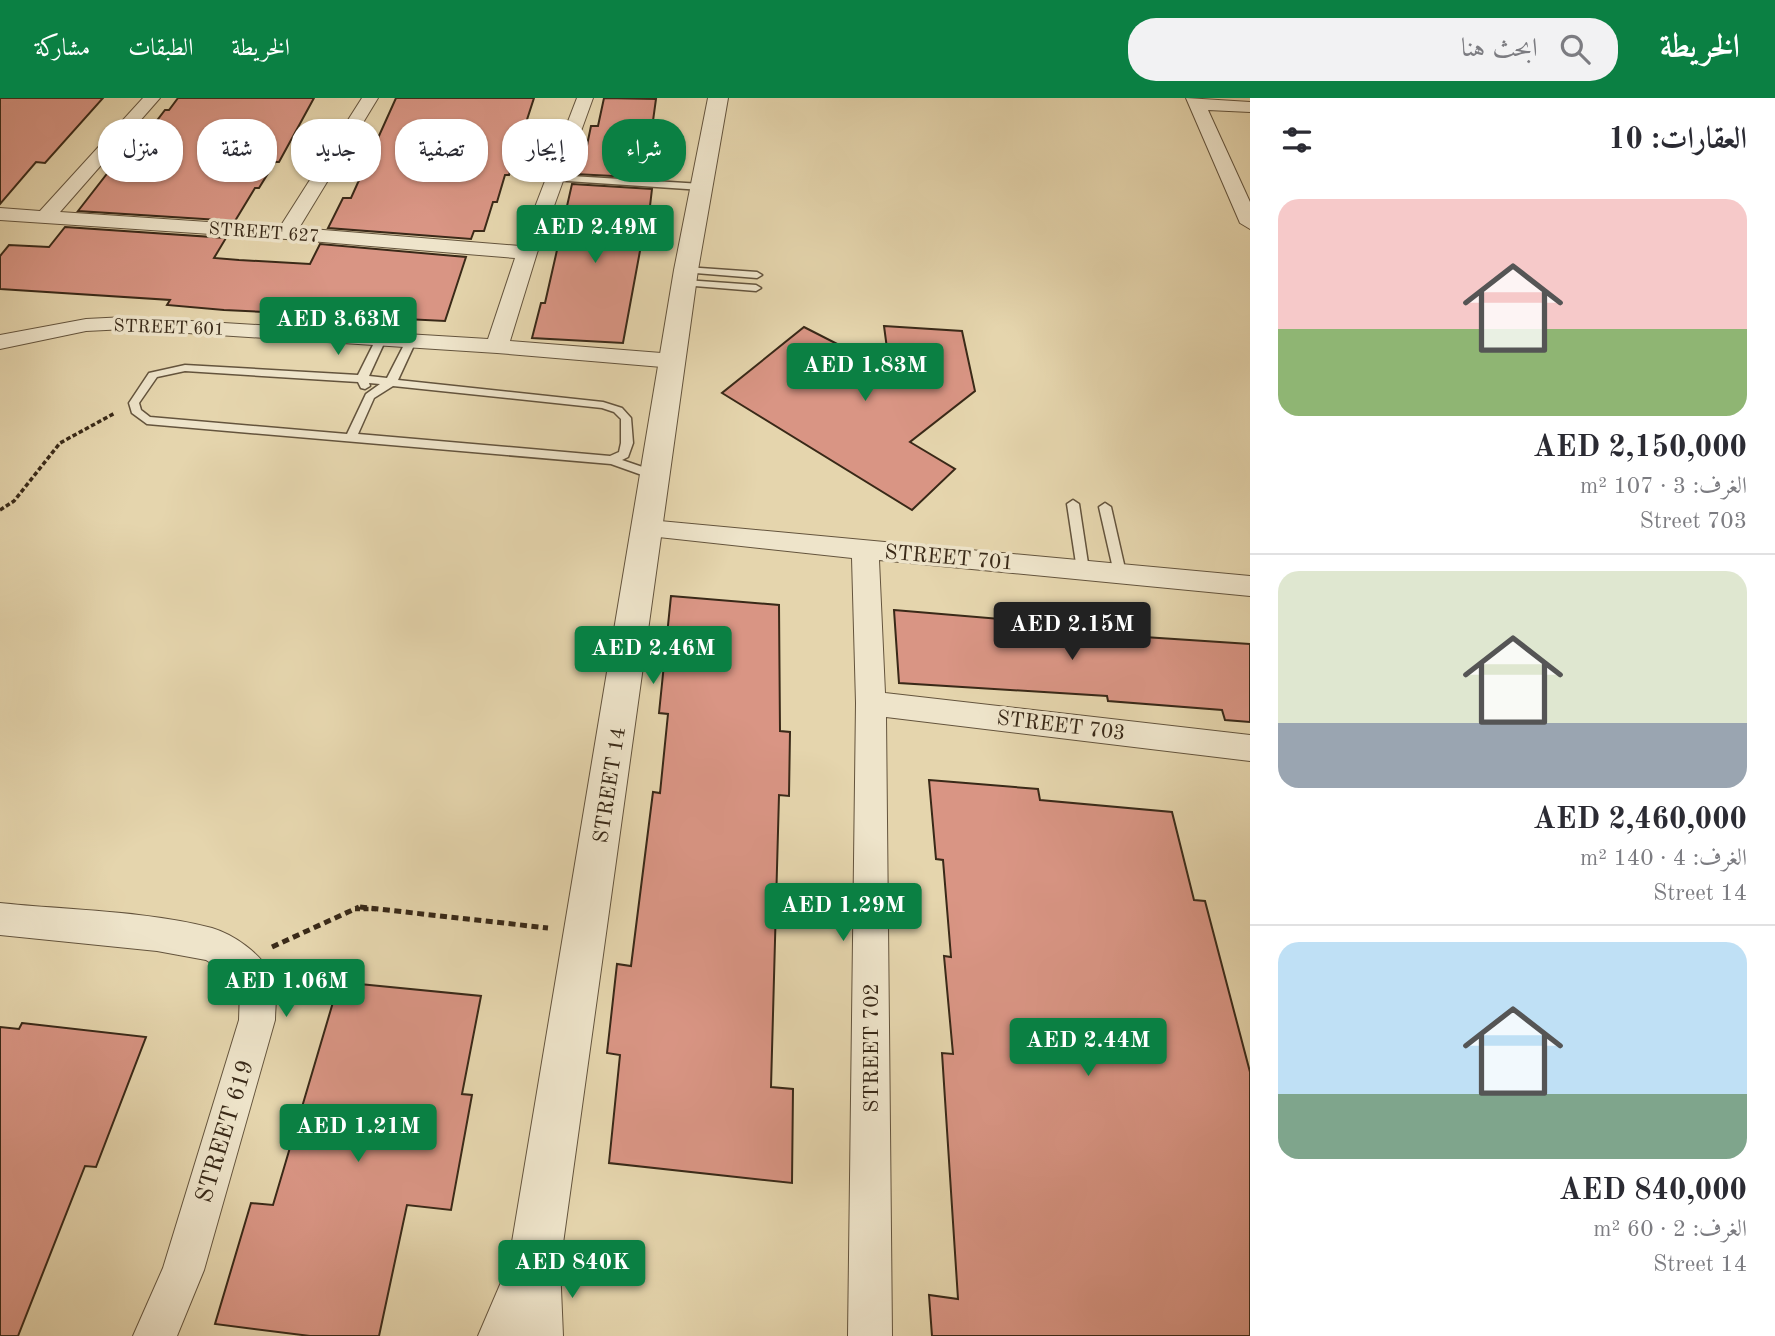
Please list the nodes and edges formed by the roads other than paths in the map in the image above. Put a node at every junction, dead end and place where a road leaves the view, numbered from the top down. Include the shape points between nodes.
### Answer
1 (152, 98) edge
2 (370, 98) edge
3 (586, 98) edge
4 (718, 98) edge
5 (1196, 101) edge
6 (1250, 107) edge
7 (578, 119) edge
8 (588, 180) edge
9 (554, 182) edge
10 (702, 187) junction
11 (0, 214) edge
12 (45, 217) junction
13 (1250, 223) edge
14 (286, 233) junction
15 (527, 253) junction
16 (757, 275) dead end
17 (686, 276) junction
18 (756, 288) dead end
19 (381, 339) junction
20 (411, 341) junction
21 (0, 342) edge
22 (498, 346) junction
23 (674, 361) junction
24 (362, 379) junction
25 (391, 382) junction
26 (370, 396) junction
27 (351, 438) junction
28 (612, 460) junction
29 (656, 476) junction
30 (1073, 505) dead end
31 (1105, 507) dead end
32 (649, 529) junction
33 (866, 550) junction
34 (1083, 570) junction
35 (1120, 573) junction
36 (1250, 586) edge
37 (871, 703) junction
38 (1250, 747) edge
39 (0, 919) edge
40 (534, 1265) junction
41 (155, 1336) edge
42 (505, 1336) edge
43 (536, 1336) edge
44 (870, 1336) edge

1 - 12 street
2 - 14 street
3 - 7 street
4 - 10 street, STREET 14
5 - 6 street
5 - 13 street
8 - 10 lane
9 - 15 street
10 - 17 street, STREET 14
11 - 12 street, STREET 627
12 - 14 street, STREET 627
14 - 15 street, STREET 627
15 - 22 street
16 - 17 lane
17 - 18 lane
17 - 23 street, STREET 14
19 - 20 street, STREET 601
19 - 21 street, STREET 601 via 126,323
19 - 24 lane
20 - 22 street, STREET 601
20 - 25 lane
22 - 23 street, STREET 601
23 - 29 street, STREET 14
24 - 25 lane
24 - 26 lane
24 - 27 lane via 168,369 153,375 134,403 135,411 147,420
25 - 26 lane
25 - 28 lane via 603,404 626,418 624,454
26 - 27 lane
27 - 28 lane
28 - 29 lane
29 - 32 street, STREET 14
30 - 34 lane
31 - 35 lane
32 - 33 street, STREET 701
32 - 40 street, STREET 14
33 - 34 street, STREET 701
33 - 37 street, STREET 702
34 - 35 street, STREET 701
35 - 36 street, STREET 701
37 - 38 street, STREET 703
37 - 44 street, STREET 702
39 - 41 street, STREET 619 via 157,934 213,945 240,962 258,985 257,1020 183,1270
40 - 42 street, STREET 14
40 - 43 street, STREET 14

